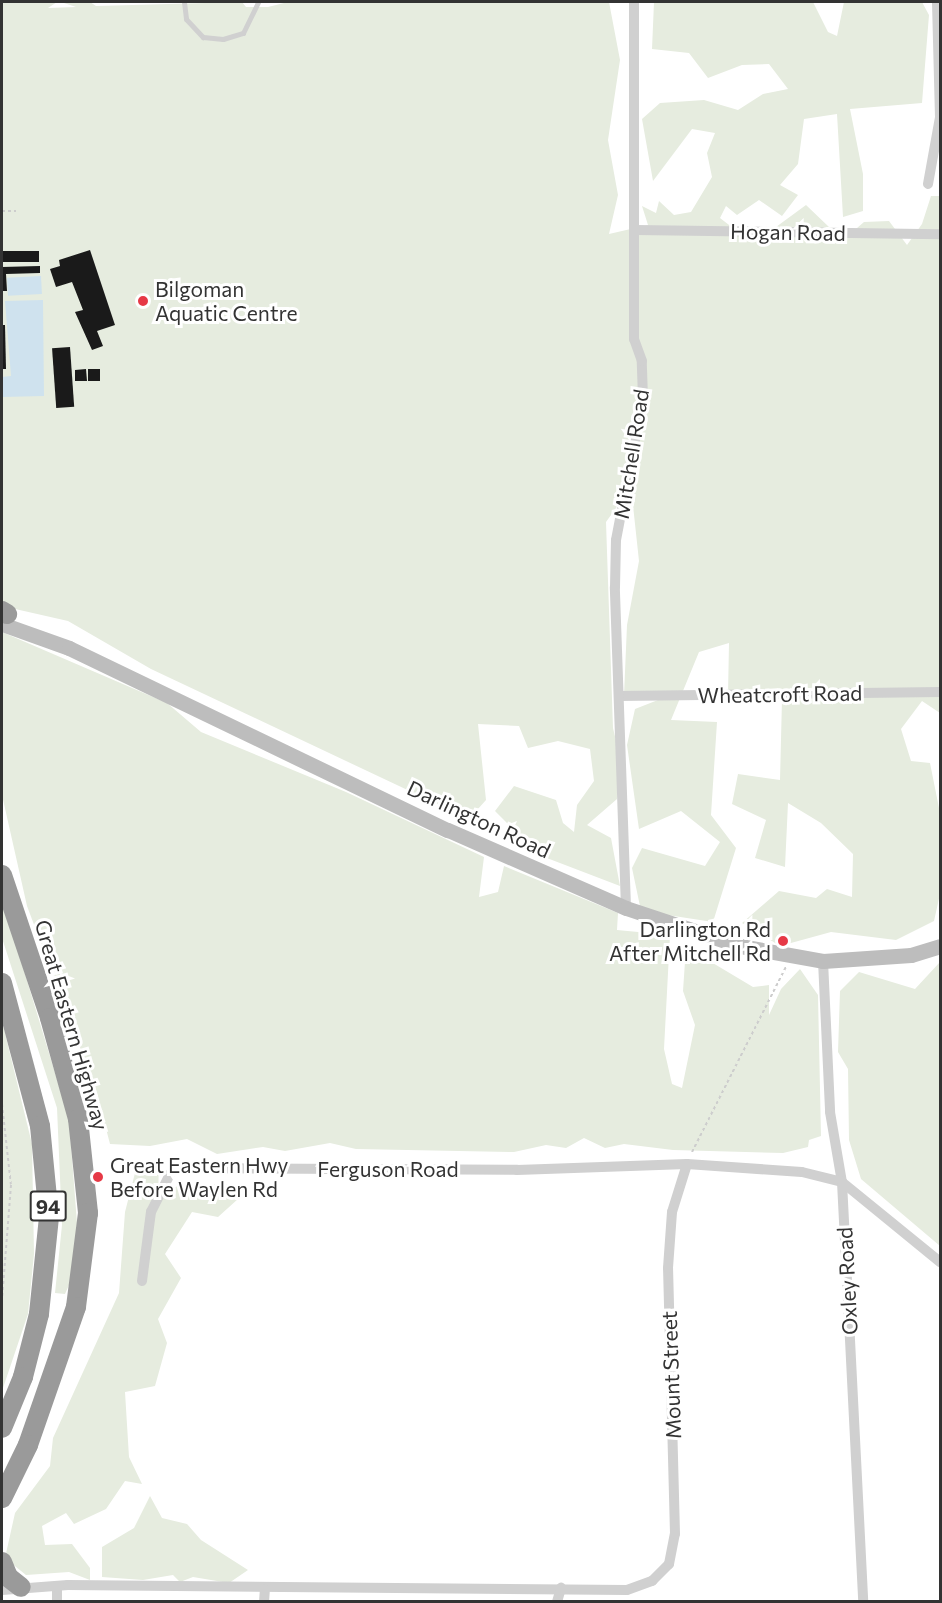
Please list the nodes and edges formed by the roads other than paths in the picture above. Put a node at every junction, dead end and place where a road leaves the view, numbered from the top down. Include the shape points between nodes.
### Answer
1 (184, 2) edge
2 (258, 2) edge
3 (634, 2) edge
4 (937, 2) edge
5 (928, 184) dead end
6 (636, 230) junction
7 (940, 234) edge
8 (3, 615) edge
9 (940, 692) edge
10 (619, 696) junction
11 (2, 875) edge
12 (626, 908) junction
13 (940, 946) edge
14 (823, 961) junction
15 (2, 983) edge
16 (687, 1164) junction
17 (842, 1182) junction
18 (940, 1262) edge
19 (142, 1281) dead end
20 (2, 1428) edge
21 (2, 1498) edge
22 (2, 1562) edge
23 (2, 1577) edge
24 (57, 1587) junction
25 (11, 1588) edge
26 (561, 1588) junction
27 (265, 1589) junction
28 (57, 1602) edge
29 (264, 1602) edge
30 (557, 1602) edge
31 (863, 1602) edge

1 - 2 lane via 186,19 203,37 223,39 243,33
3 - 6 street, Mitchell Road
4 - 5 street via 940,117
6 - 7 street, Hogan Road
6 - 10 street, Mitchell Road via 634,339 642,361 643,398 616,540
8 - 12 street, Darlington Road via 23,629
9 - 10 street, Wheatcroft Road
10 - 12 street, Mitchell Road
11 - 21 highway, Great Eastern Highway / 94 via 50,1018 78,1119 88,1203 76,1307 28,1445
12 - 14 street, Darlington Road via 740,946
13 - 14 street, Darlington Road via 911,955
14 - 17 street, Oxley Road via 830,1112
15 - 20 highway, 94 via 40,1126 49,1217 39,1314 23,1377
16 - 17 street via 802,1172
16 - 19 street, Ferguson Road via 517,1170 173,1168 151,1212
16 - 26 street, Mount Street via 672,1212 668,1268 675,1534 669,1564 652,1581 627,1590
17 - 18 street
17 - 31 street, Oxley Road
22 - 25 highway
23 - 25 street
24 - 25 street
24 - 27 street
24 - 28 street
26 - 27 street
26 - 30 street
27 - 29 street

